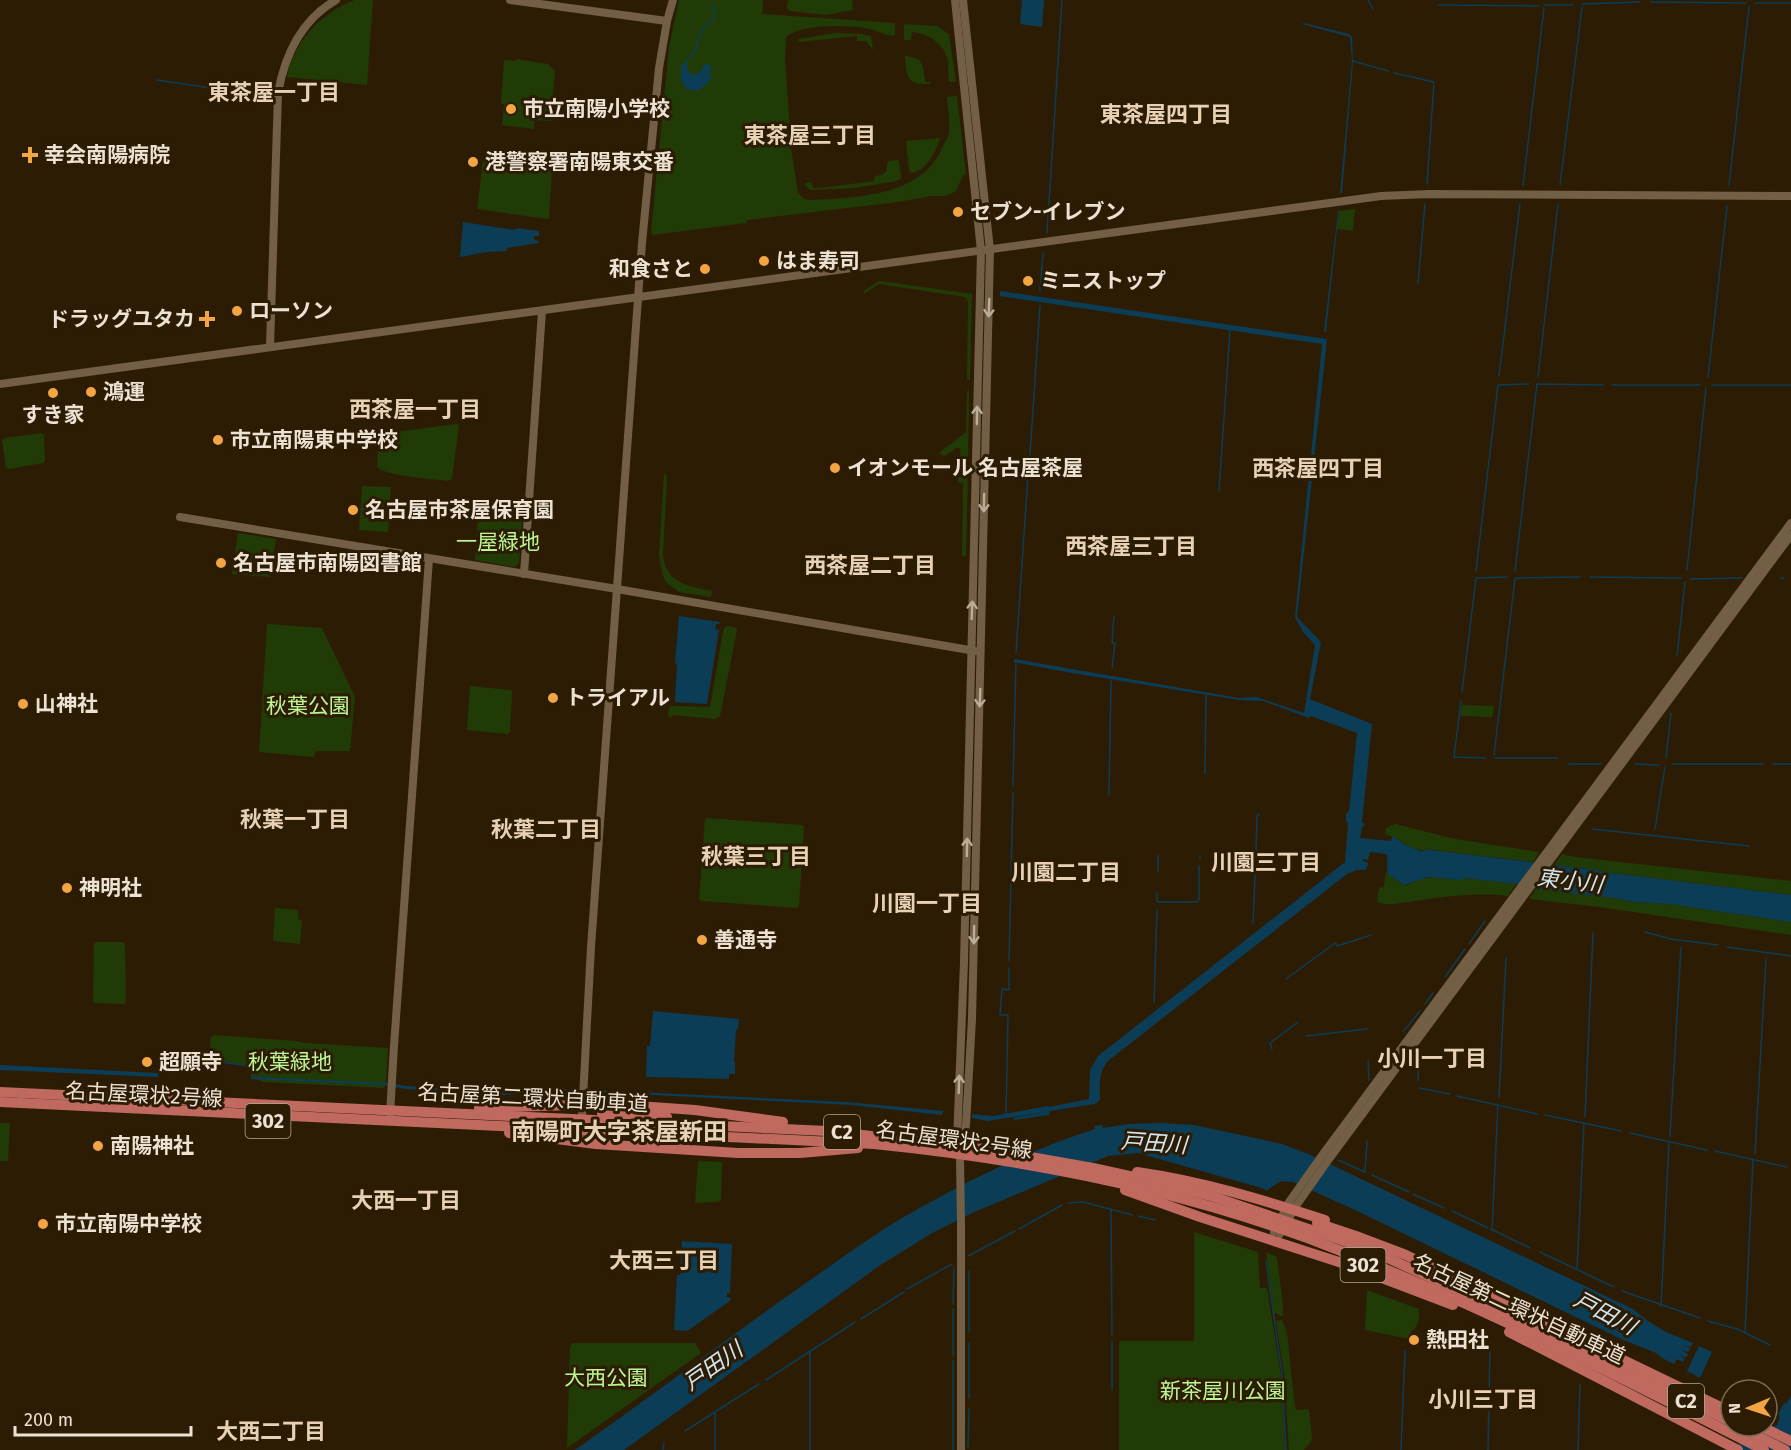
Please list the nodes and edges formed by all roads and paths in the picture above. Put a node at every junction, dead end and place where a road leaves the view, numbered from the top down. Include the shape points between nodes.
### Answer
1 (336, 0) edge
2 (510, 0) edge
3 (673, 0) edge
4 (955, 0) edge
5 (963, 0) edge
6 (667, 21) junction
7 (1791, 196) edge
8 (990, 250) junction
9 (981, 251) junction
10 (638, 297) junction
11 (542, 311) junction
12 (270, 347) junction
13 (0, 384) edge
14 (180, 518) dead end
15 (1791, 524) edge
16 (1791, 535) edge
17 (429, 559) junction
18 (524, 574) junction
19 (617, 589) junction
20 (971, 650) junction
21 (982, 652) junction
22 (1551, 853) junction
23 (0, 1092) edge
24 (0, 1104) edge
25 (391, 1106) junction
26 (39, 1109) junction
27 (377, 1110) junction
28 (581, 1114) junction
29 (401, 1121) junction
30 (390, 1126) junction
31 (807, 1126) junction
32 (580, 1136) junction
33 (961, 1143) junction
34 (867, 1148) junction
35 (960, 1157) junction
36 (1326, 1157) junction
37 (1122, 1169) junction
38 (1120, 1188) junction
39 (1287, 1214) junction
40 (1277, 1233) junction
41 (1530, 1325) junction
42 (1558, 1348) junction
43 (1719, 1406) edge
44 (1719, 1416) edge
45 (1762, 1438) edge
46 (961, 1450) edge
47 (1738, 1450) edge
48 (1764, 1450) edge
49 (1785, 1450) edge

1 - 12 street via 301,32 287,56 278,93
2 - 6 street
3 - 6 street
4 - 9 street
5 - 8 street
6 - 10 street via 659,68
7 - 8 street via 1381,196
8 - 9 street
8 -> 21 street
9 - 10 street
20 -> 9 street
10 - 11 street
10 - 19 street
11 - 12 street
11 - 18 street
12 - 13 street
14 - 17 street
15 - 22 street
16 - 22 street
17 - 18 street
17 - 25 street
18 - 19 street
19 - 20 street
19 - 28 street
20 - 21 street
33 -> 20 street
21 -> 33 street via 972,1019
22 - 36 street via 1522,898
22 - 36 street via 1513,898
23 - 25 highway, 名古屋環状2号線 / 302
23 - 26 highway
23 - 27 highway, 名古屋第二環状自動車道 / C2
24 - 26 highway, 名古屋環状2号線 / 302
24 - 29 highway, 名古屋第二環状自動車道 / C2
25 - 28 highway, 名古屋環状2号線 / 302
25 - 30 street
26 - 30 highway, 名古屋環状2号線 / 302
27 - 31 highway via 609,1104 695,1110
27 - 41 highway, 名古屋第二環状自動車道 / C2 via 837,1132 986,1149 1093,1168 1214,1197 1335,1237
28 - 31 highway, 名古屋環状2号線 / 302
28 - 32 street
29 - 34 highway via 596,1144 773,1154
29 - 42 highway, 名古屋第二環状自動車道 / C2 via 874,1144 984,1156 1085,1174 1212,1207 1332,1247 1457,1299
30 - 32 highway, 名古屋環状2号線 / 302
31 - 33 highway, 名古屋環状2号線 / 302
32 - 34 highway, 名古屋環状2号線 / 302
33 - 35 street
33 - 37 highway, 名古屋環状2号線 / 302
34 - 35 highway, 名古屋環状2号線 / 302
35 - 38 highway, 名古屋環状2号線 / 302
35 - 46 street
36 - 39 street
37 - 39 highway, 名古屋環状2号線 / 302
37 - 41 highway via 1172,1176 1350,1228 1425,1260
38 - 40 highway, 名古屋環状2号線 / 302
38 - 42 highway via 1345,1263
39 - 40 street
39 - 43 highway, 名古屋環状2号線 / 302 via 1406,1255
40 - 47 highway, 名古屋環状2号線 / 302 via 1407,1281
41 - 44 highway, 名古屋第二環状自動車道 / C2
42 - 48 highway, 名古屋第二環状自動車道 / C2
45 - 49 highway

